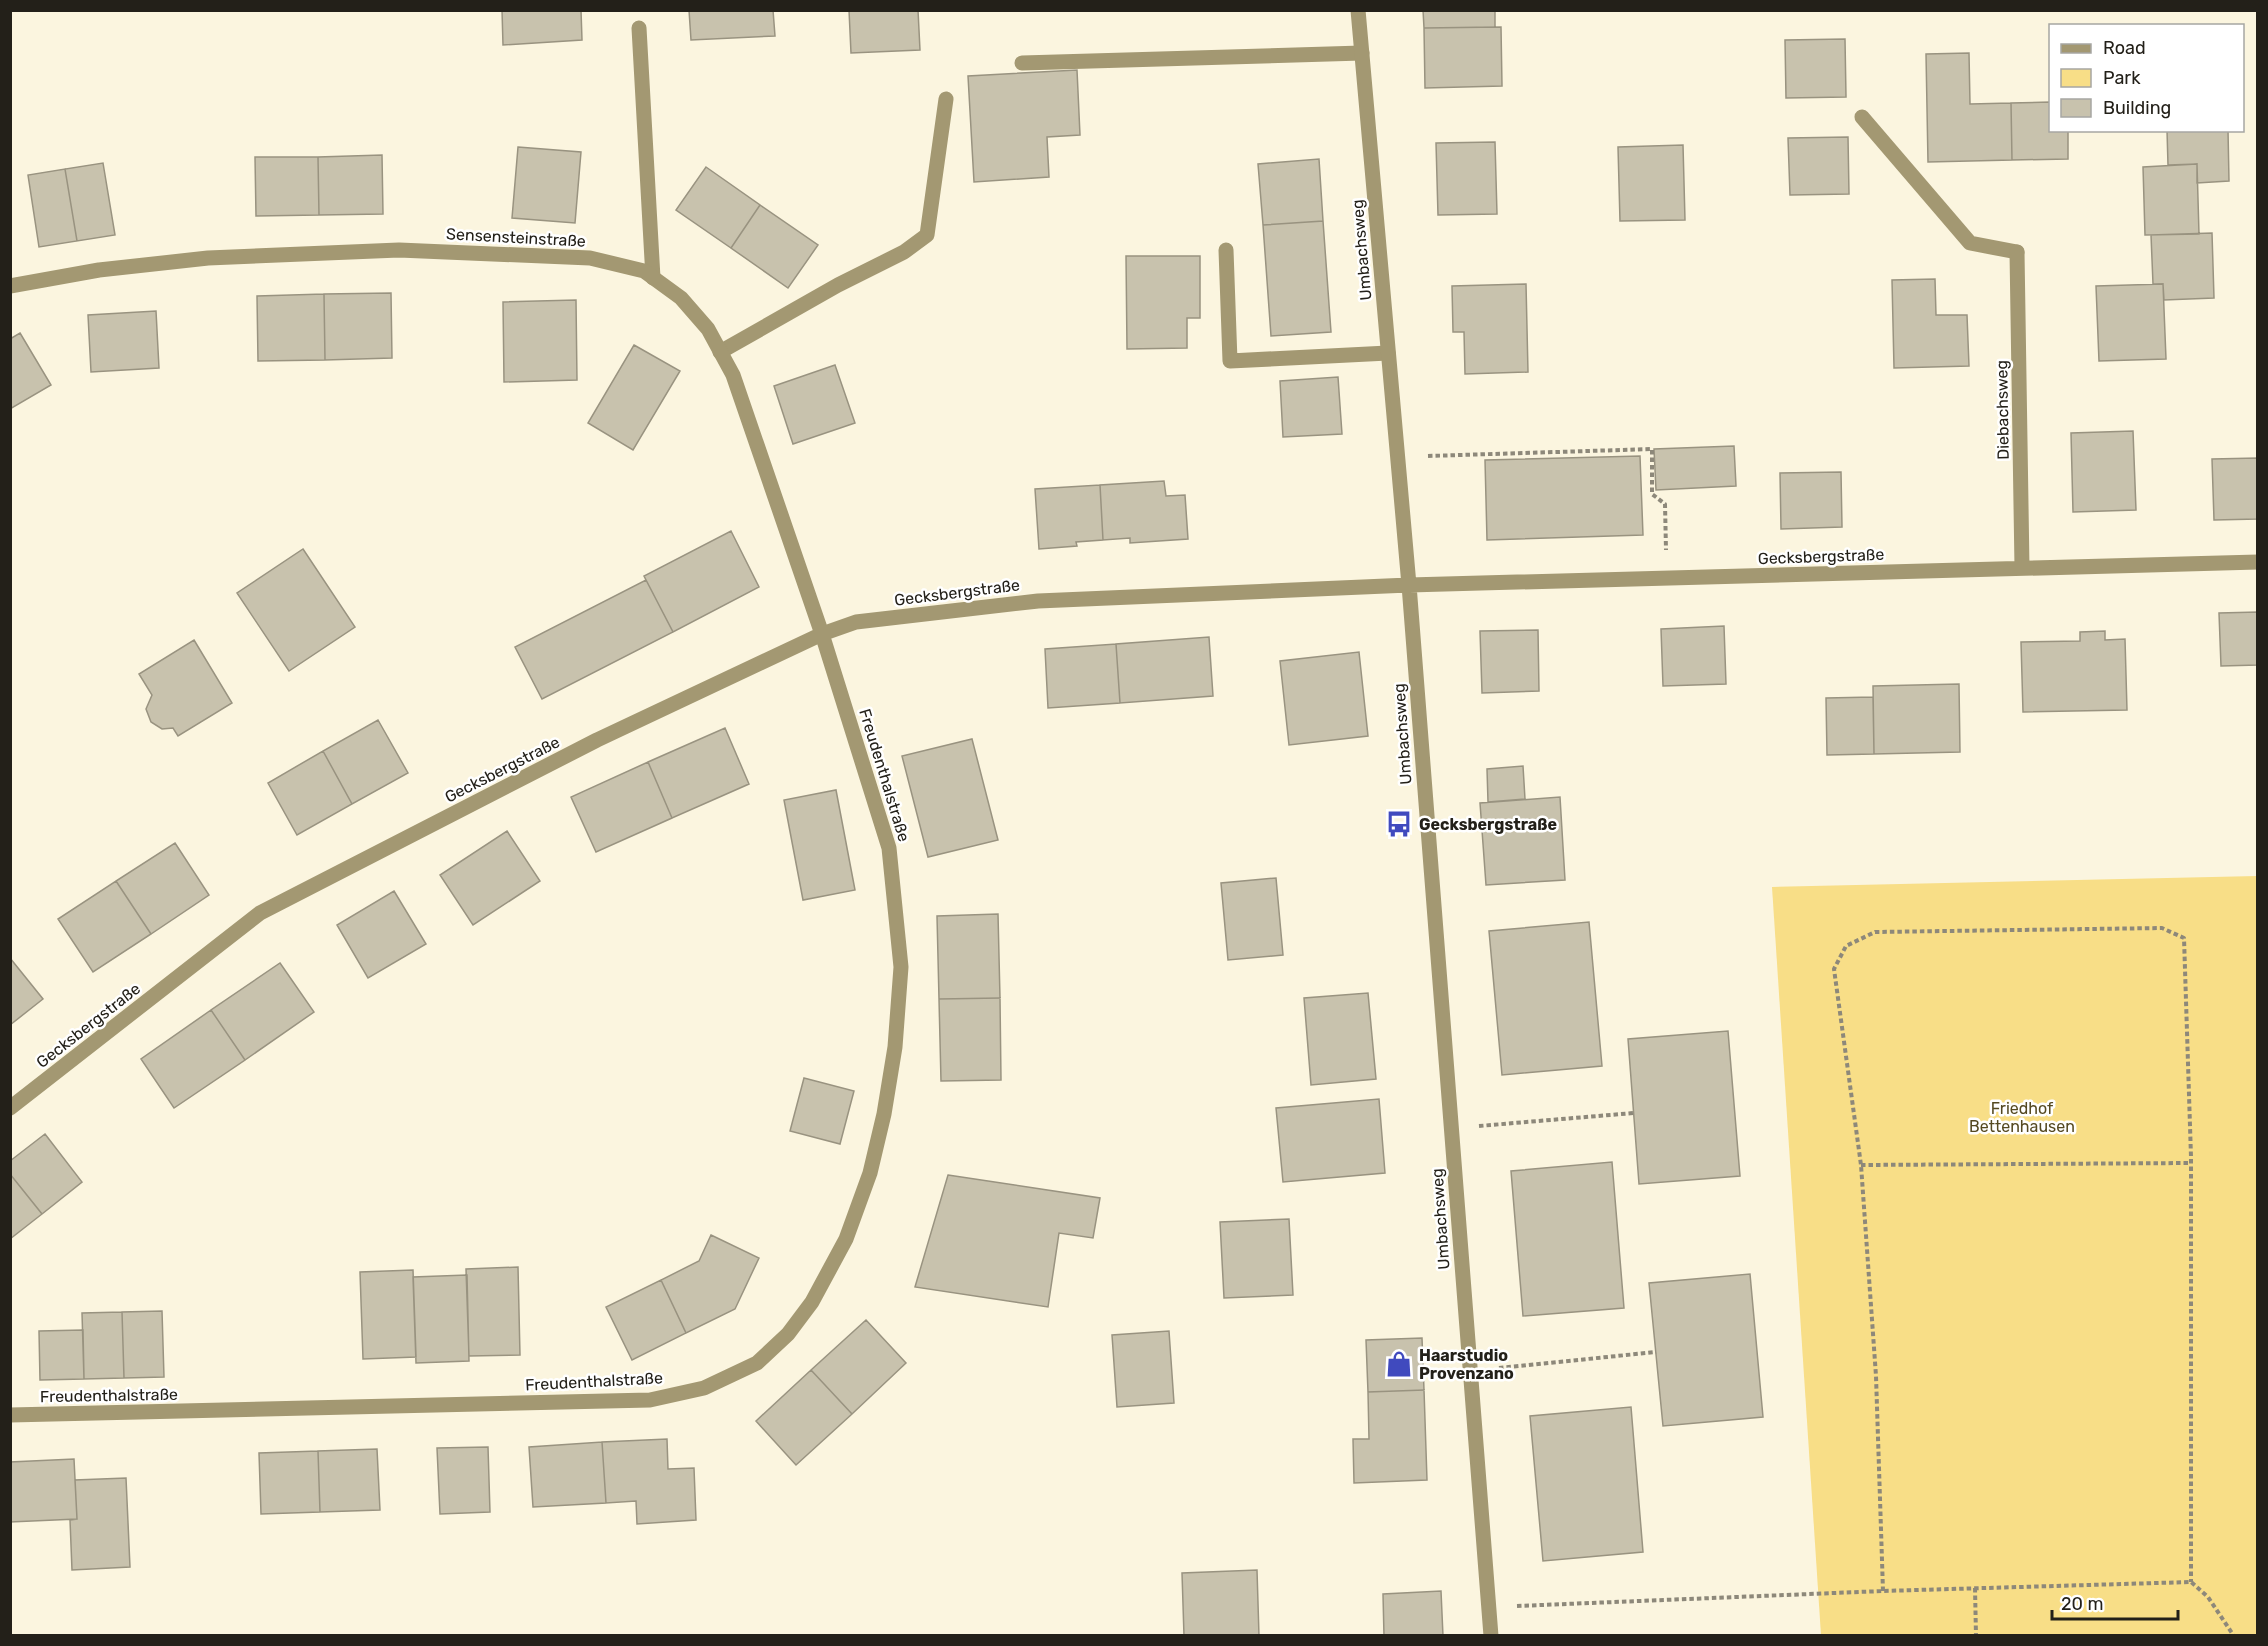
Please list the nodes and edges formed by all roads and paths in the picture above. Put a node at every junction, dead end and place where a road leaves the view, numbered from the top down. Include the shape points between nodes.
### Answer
1 (1358, 10) edge
2 (639, 28) dead end
3 (1362, 53) junction
4 (1022, 63) dead end
5 (946, 99) dead end
6 (1862, 117) dead end
7 (1226, 250) dead end
8 (653, 278) junction
9 (10, 286) edge
10 (720, 352) junction
11 (1388, 353) junction
12 (1397, 457) junction
13 (2258, 562) edge
14 (2022, 568) junction
15 (1667, 578) junction
16 (1409, 585) junction
17 (822, 634) junction
18 (10, 1108) edge
19 (1634, 1113) dead end
20 (1451, 1128) junction
21 (2190, 1163) junction
22 (1861, 1165) junction
23 (1656, 1352) dead end
24 (1470, 1371) junction
25 (10, 1415) edge
26 (2191, 1582) junction
27 (1975, 1588) junction
28 (1883, 1591) junction
29 (1489, 1607) junction
30 (1491, 1635) edge
31 (1976, 1635) edge
32 (2234, 1635) edge

1 - 3 street, Umbachsweg
2 - 8 street
3 - 4 street
3 - 11 street, Umbachsweg
5 - 10 street via 927,235 904,252
6 - 14 street, Diebachsweg via 1970,243 2017,252
7 - 11 street via 1230,361
8 - 9 street, Sensensteinstraße via 644,271 590,258 399,250 208,258 99,270
8 - 10 street, Sensensteinstraße via 681,298 708,329
10 - 17 street, Sensensteinstraße via 733,375
11 - 12 street, Umbachsweg
12 - 15 path via 1652,449 1652,494 1665,504
12 - 16 street, Umbachsweg
13 - 14 street, Gecksbergstraße
14 - 15 street, Gecksbergstraße
15 - 16 street, Gecksbergstraße
16 - 17 street, Gecksbergstraße via 1038,601 856,622
16 - 20 street, Umbachsweg
17 - 18 street, Gecksbergstraße via 597,740 260,913
17 - 25 street, Freudenthalstraße via 889,848 901,967 893,1058 870,1173 846,1239 812,1302 788,1334 757,1363 704,1388 650,1400
19 - 20 path
20 - 24 street, Umbachsweg
21 - 22 path
21 - 22 path via 2184,938 2162,928 1875,933 1846,946 1834,969
21 - 26 path
22 - 28 path via 1876,1376
23 - 24 path
24 - 29 street, Umbachsweg
26 - 27 path
26 - 32 path via 2208,1597
27 - 28 path
27 - 31 path
28 - 29 path
29 - 30 street, Umbachsweg

